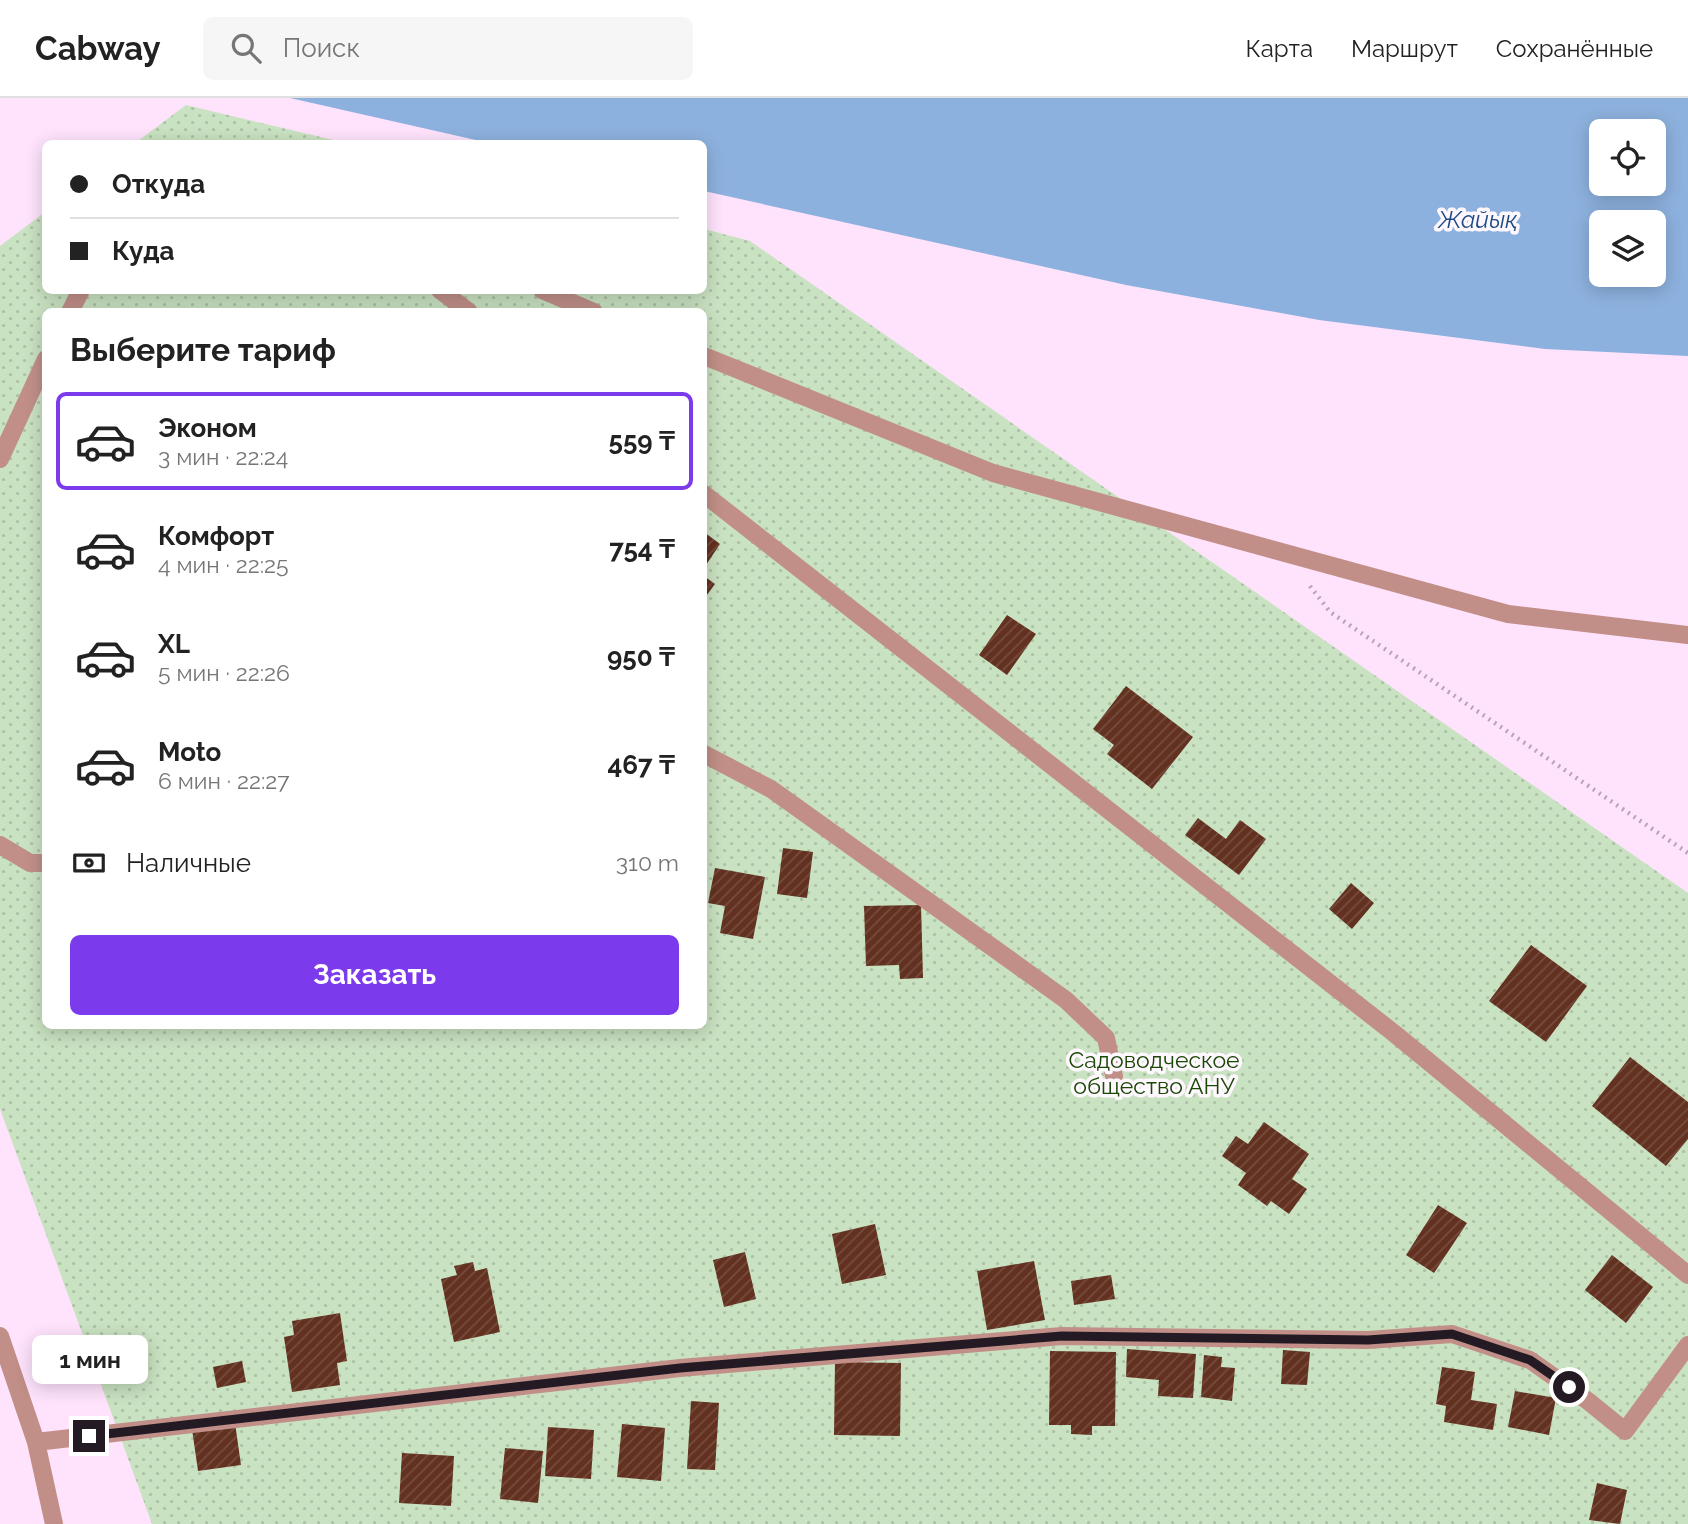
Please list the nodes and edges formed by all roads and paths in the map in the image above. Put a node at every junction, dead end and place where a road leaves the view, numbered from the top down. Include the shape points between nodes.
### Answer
1 (445, 294) edge
2 (551, 294) edge
3 (464, 308) edge
4 (585, 308) edge
5 (707, 357) edge
6 (42, 368) edge
7 (0, 459) edge
8 (707, 496) edge
9 (1283, 552) junction
10 (1688, 635) edge
11 (707, 756) edge
12 (0, 845) edge
13 (1688, 853) edge
14 (42, 863) edge
15 (1114, 1076) dead end
16 (1688, 1275) edge
17 (0, 1336) edge
18 (1688, 1345) edge
19 (36, 1442) junction
20 (54, 1524) edge

1 - 3 street
2 - 4 street
5 - 9 street via 993,473
6 - 7 street
8 - 16 street via 1395,1034
9 - 10 street via 1508,614
9 - 13 path via 1330,612
11 - 15 street via 771,789 1066,1000 1106,1038
12 - 14 street via 30,863
17 - 19 street
18 - 19 street via 1625,1431 1530,1360 1452,1334 1368,1340 1062,1336 680,1368
19 - 20 street

